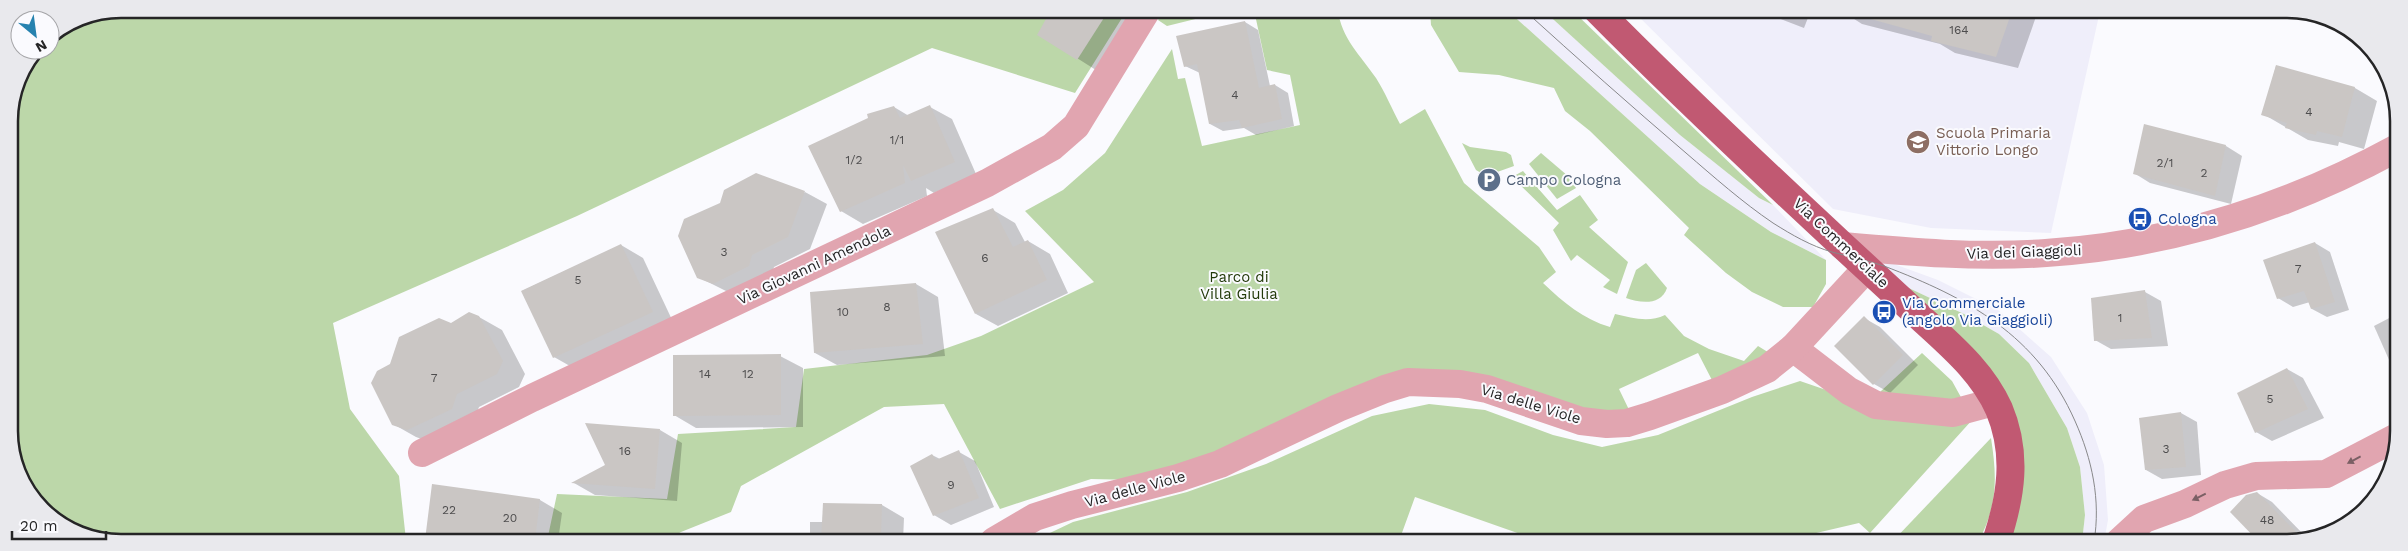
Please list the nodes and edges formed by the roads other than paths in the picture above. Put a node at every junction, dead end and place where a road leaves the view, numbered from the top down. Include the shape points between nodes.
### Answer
1 (1143, 18) edge
2 (1605, 18) edge
3 (2390, 152) edge
4 (1843, 246) junction
5 (1866, 268) junction
6 (1793, 348) junction
7 (1994, 402) junction
8 (2390, 441) edge
9 (422, 453) dead end
10 (1999, 533) edge
11 (2128, 533) edge
12 (1007, 534) edge

1 - 9 street, Via Giovanni Amendola via 1076,126 1052,147 987,183
2 - 4 main road, Via Commerciale
3 - 4 street, Via dei Giaggioli via 2324,185 2255,213 2196,230 2087,250 2046,254 1929,254
4 - 5 main road, Via Commerciale
5 - 6 street, Via delle Viole
5 - 7 main road, Via Commerciale via 1962,356 1984,382
6 - 7 street via 1849,391 1876,405 1953,413
6 - 12 street, Via delle Viole via 1767,369 1744,380 1650,416 1620,423 1581,421 1488,389 1460,384 1408,382 1338,408 1220,464 1035,517
7 - 10 main road, Via Commerciale via 2008,439 2012,462 2005,515
8 -> 11 street via 2326,474 2256,476 2225,485 2185,504 2144,518

